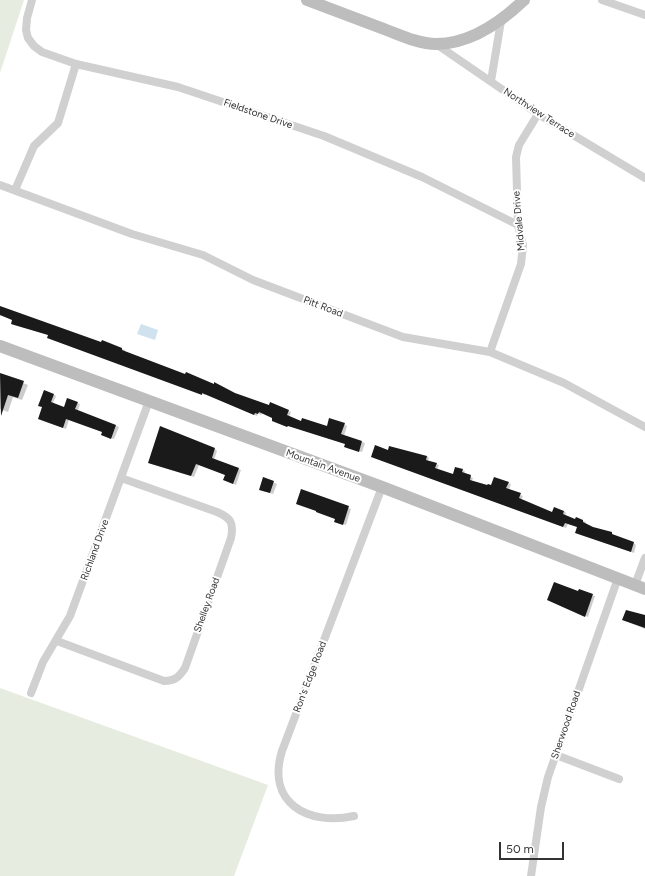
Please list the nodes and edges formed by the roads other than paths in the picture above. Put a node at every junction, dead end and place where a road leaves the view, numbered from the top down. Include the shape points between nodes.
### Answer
1 (32, 0) edge
2 (307, 0) edge
3 (524, 0) edge
4 (602, 0) edge
5 (645, 15) edge
6 (501, 21) junction
7 (436, 44) junction
8 (76, 64) junction
9 (491, 81) junction
10 (538, 114) junction
11 (645, 178) edge
12 (0, 185) edge
13 (15, 190) junction
14 (518, 225) junction
15 (0, 346) edge
16 (490, 352) junction
17 (149, 401) junction
18 (645, 427) edge
19 (121, 478) junction
20 (382, 487) junction
21 (645, 558) edge
22 (618, 578) junction
23 (640, 587) edge
24 (57, 640) junction
25 (31, 693) dead end
26 (556, 755) junction
27 (619, 779) dead end
28 (354, 816) dead end
29 (531, 876) edge

1 - 8 street, Fieldstone Drive via 26,30 31,42 42,52
2 - 7 street via 406,37
3 - 6 street
4 - 5 street
6 - 7 street via 459,40
6 - 9 street
7 - 9 street, Northview Terrace
8 - 13 street via 58,122 34,146
8 - 14 street, Fieldstone Drive via 178,87 324,136 422,177
9 - 10 street, Northview Terrace
10 - 11 street, Northview Terrace
10 - 14 street, Midvale Drive via 519,145 516,157
12 - 13 street, Pitt Road
13 - 16 street, Pitt Road via 132,234 203,255 253,280 403,337
14 - 16 street, Midvale Drive via 523,245 521,264
15 - 17 street, Mountain Avenue
16 - 18 street, Pitt Road via 564,383
17 - 19 street, Richland Drive
17 - 20 street, Mountain Avenue
19 - 24 street, Richland Drive via 70,616
19 - 24 street, Shelley Road via 228,516 231,521 232,538 185,668 172,681 164,681
20 - 22 street, Mountain Avenue
20 - 28 street, Ron's Edge Road via 282,751 277,774 284,796 298,809 327,818
21 - 23 street
22 - 23 street, Mountain Avenue
22 - 26 street, Sherwood Road
24 - 25 street, Richland Drive via 43,662
26 - 27 street
26 - 29 street, Sherwood Road via 541,807

